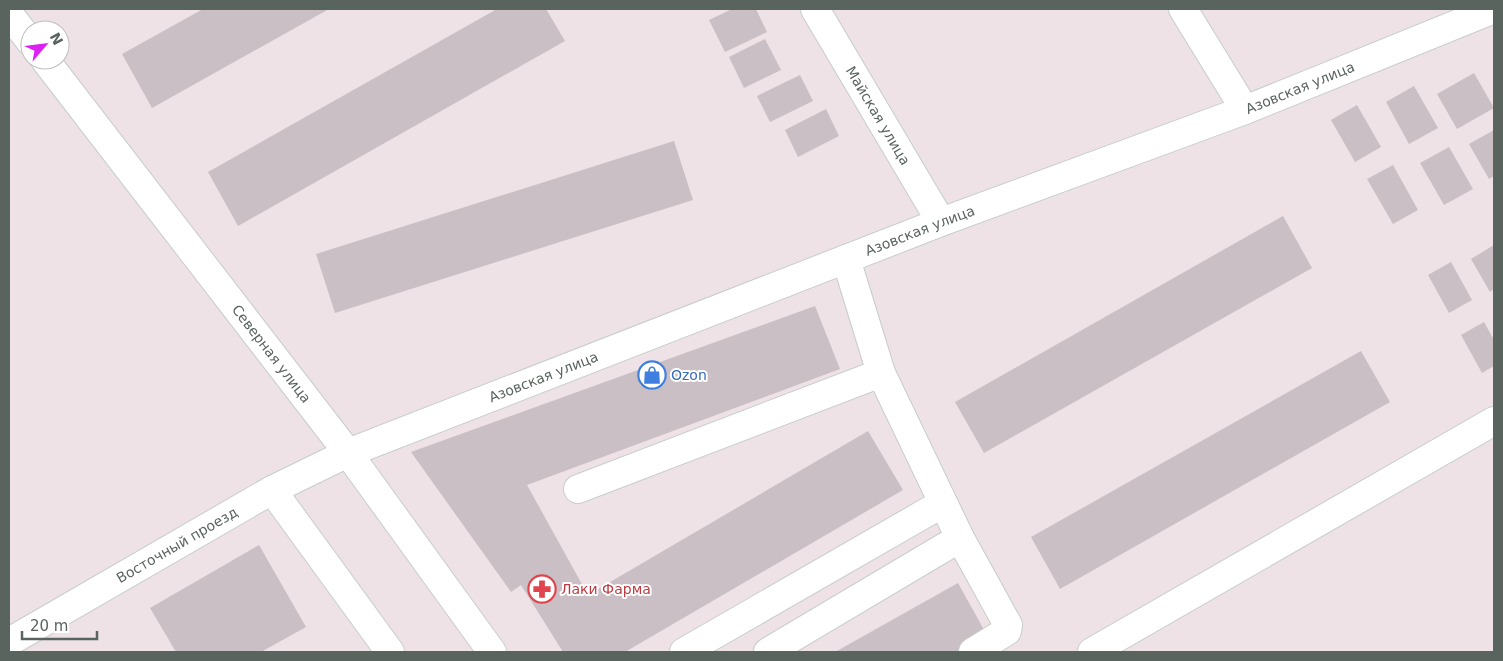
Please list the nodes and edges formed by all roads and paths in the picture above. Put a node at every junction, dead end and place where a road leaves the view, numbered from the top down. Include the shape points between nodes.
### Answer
1 (815, 9) edge
2 (1183, 9) edge
3 (1494, 9) edge
4 (9, 14) edge
5 (20, 28) edge
6 (53, 70) edge
7 (1245, 110) junction
8 (941, 222) junction
9 (846, 259) junction
10 (881, 373) junction
11 (1494, 421) edge
12 (348, 454) junction
13 (578, 489) dead end
14 (272, 490) junction
15 (943, 503) junction
16 (960, 538) junction
17 (9, 642) edge
18 (390, 652) edge
19 (492, 652) edge
20 (684, 652) edge
21 (768, 652) edge
22 (973, 652) edge
23 (1092, 652) edge

1 - 8 street, Майская улица
2 - 7 street
3 - 7 street, Азовская улица
4 - 5 street
6 - 12 street, Северная улица
7 - 8 street, Азовская улица
8 - 9 street, Азовская улица
9 - 10 street
9 - 12 street, Азовская улица
10 - 13 street
10 - 15 street
11 - 23 street
12 - 14 street, Восточный проезд
12 - 19 street, Северная улица
14 - 17 street, Восточный проезд
14 - 18 street
15 - 16 street
15 - 20 street
16 - 21 street
16 - 22 street via 1008,625 1002,636

